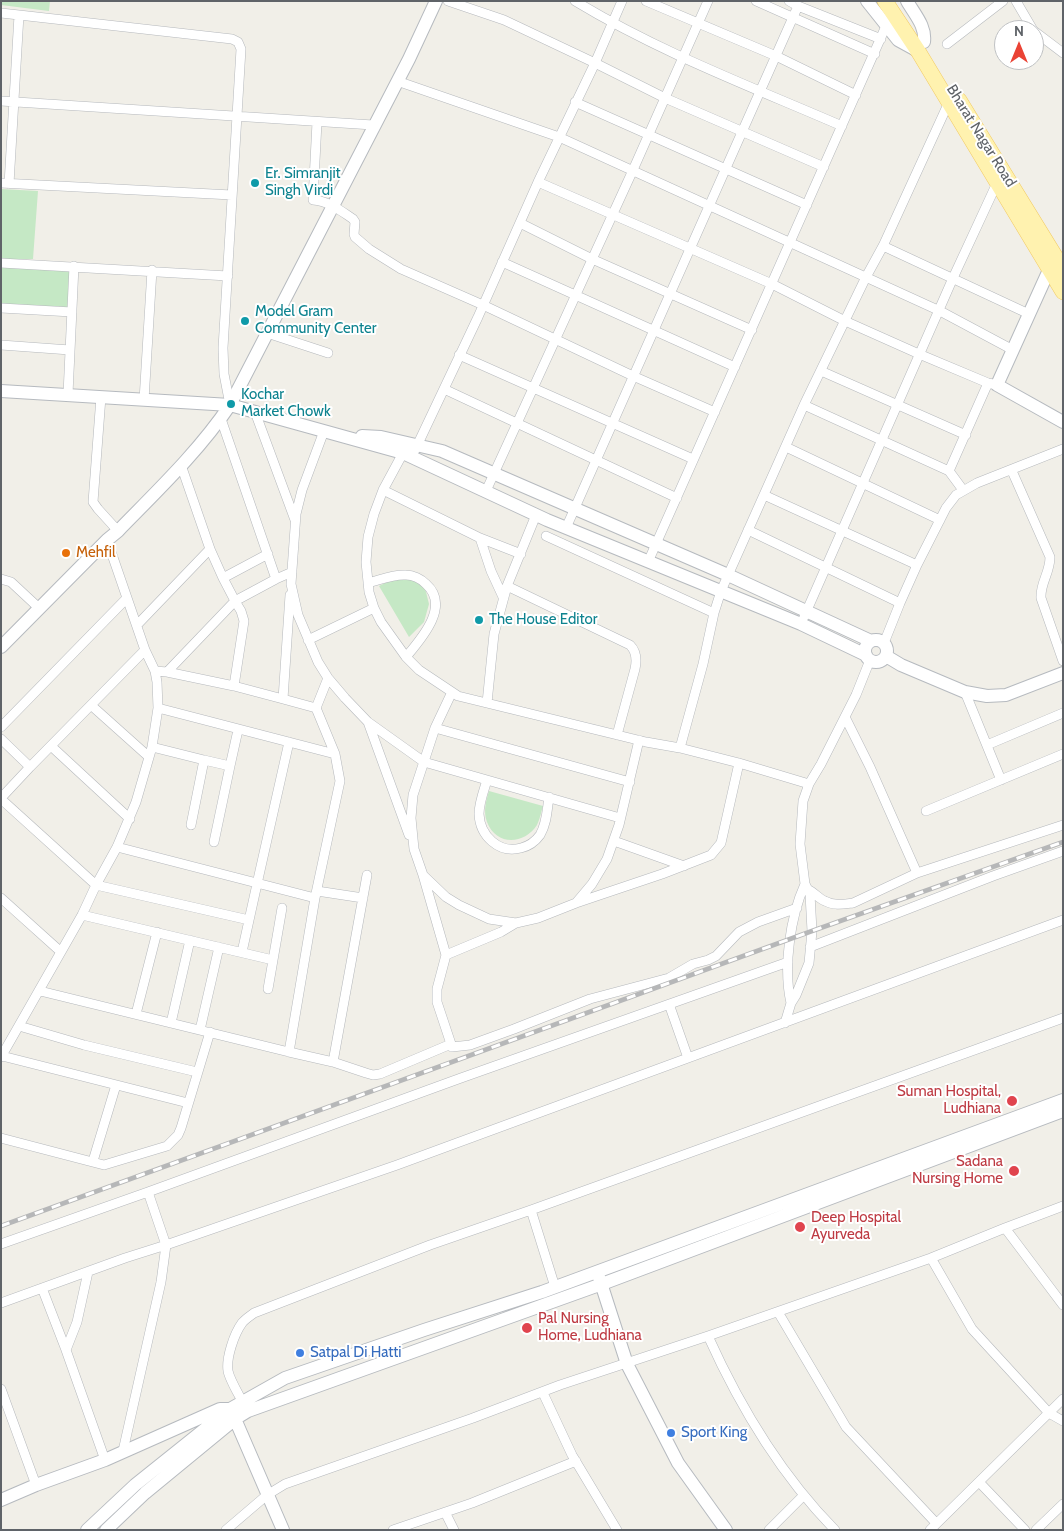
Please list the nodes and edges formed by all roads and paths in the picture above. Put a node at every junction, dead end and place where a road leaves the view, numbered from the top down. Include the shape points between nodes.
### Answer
1 (436, 1) edge
2 (448, 1) edge
3 (575, 1) edge
4 (622, 1) edge
5 (646, 1) edge
6 (708, 1) edge
7 (756, 1) edge
8 (789, 1) edge
9 (867, 1) edge
10 (885, 1) edge
11 (897, 1) edge
12 (907, 1) edge
13 (1003, 1) edge
14 (1016, 1) edge
15 (798, 6) junction
16 (1, 13) edge
17 (20, 16) junction
18 (793, 18) junction
19 (1027, 20) edge
20 (698, 22) junction
21 (611, 23) junction
22 (886, 26) junction
23 (881, 39) junction
24 (1044, 39) edge
25 (917, 42) junction
26 (947, 44) dead end
27 (1063, 53) edge
28 (874, 54) junction
29 (776, 56) junction
30 (683, 58) junction
31 (595, 63) junction
32 (397, 81) junction
33 (761, 90) junction
34 (856, 95) junction
35 (665, 98) junction
36 (1, 101) edge
37 (14, 102) junction
38 (575, 102) junction
39 (949, 102) junction
40 (237, 116) junction
41 (317, 122) junction
42 (374, 125) junction
43 (842, 126) junction
44 (743, 131) junction
45 (649, 134) junction
46 (559, 137) junction
47 (824, 167) junction
48 (726, 168) junction
49 (633, 170) junction
50 (538, 182) junction
51 (5, 183) edge
52 (997, 183) junction
53 (232, 195) junction
54 (332, 205) junction
55 (710, 205) junction
56 (807, 205) junction
57 (612, 214) junction
58 (520, 223) junction
59 (790, 242) junction
60 (883, 246) junction
61 (690, 248) junction
62 (592, 259) junction
63 (502, 262) junction
64 (1, 263) edge
65 (74, 266) junction
66 (1056, 269) edge
67 (152, 270) junction
68 (228, 276) junction
69 (866, 278) junction
70 (953, 278) junction
71 (772, 284) junction
72 (1063, 292) edge
73 (670, 294) junction
74 (575, 295) junction
75 (483, 305) junction
76 (1, 308) edge
77 (940, 311) junction
78 (72, 312) junction
79 (1029, 314) junction
80 (845, 321) junction
81 (654, 330) junction
82 (752, 330) junction
83 (267, 334) junction
84 (555, 338) junction
85 (1, 345) edge
86 (70, 350) junction
87 (1013, 350) junction
88 (328, 353) dead end
89 (919, 354) junction
90 (459, 355) junction
91 (735, 367) junction
92 (821, 371) junction
93 (633, 376) junction
94 (992, 384) junction
95 (533, 388) junction
96 (444, 389) junction
97 (1, 390) edge
98 (68, 394) junction
99 (101, 397) junction
100 (144, 400) junction
101 (898, 404) junction
102 (230, 405) junction
103 (804, 405) junction
104 (255, 412) junction
105 (715, 412) junction
106 (221, 419) junction
107 (1063, 422) edge
108 (612, 423) junction
109 (517, 424) junction
110 (324, 431) junction
111 (966, 435) junction
112 (342, 436) junction
113 (882, 440) junction
114 (418, 445) junction
115 (786, 447) junction
116 (1063, 450) edge
117 (407, 455) junction
118 (693, 459) junction
119 (596, 460) junction
120 (180, 465) junction
121 (949, 471) junction
122 (1012, 471) junction
123 (494, 474) junction
124 (863, 484) junction
125 (383, 490) junction
126 (963, 490) junction
127 (486, 492) junction
128 (764, 495) junction
129 (676, 498) junction
130 (574, 509) junction
131 (536, 515) junction
132 (940, 520) junction
133 (295, 521) junction
134 (566, 528) junction
135 (748, 530) junction
136 (842, 530) junction
137 (118, 531) junction
138 (546, 536) dead end
139 (480, 538) junction
140 (107, 540) junction
141 (656, 544) junction
142 (210, 549) junction
143 (268, 554) junction
144 (520, 554) junction
145 (648, 562) junction
146 (917, 565) junction
147 (826, 566) junction
148 (292, 572) junction
149 (728, 575) junction
150 (223, 578) junction
151 (1, 579) edge
152 (276, 579) junction
153 (291, 584) junction
154 (368, 584) junction
155 (507, 586) junction
156 (722, 591) junction
157 (127, 598) junction
158 (503, 598) junction
159 (235, 601) junction
160 (900, 602) junction
161 (374, 608) junction
162 (40, 609) junction
163 (807, 610) junction
164 (714, 613) junction
165 (801, 624) junction
166 (137, 626) junction
167 (308, 640) junction
168 (1, 647) edge
169 (880, 647) junction
170 (145, 650) junction
171 (406, 657) junction
172 (868, 658) junction
173 (1063, 660) edge
174 (155, 671) junction
175 (167, 672) junction
176 (1063, 673) edge
177 (328, 678) junction
178 (234, 686) junction
179 (452, 692) junction
180 (965, 692) junction
181 (283, 699) junction
182 (487, 703) junction
183 (92, 706) junction
184 (158, 708) junction
185 (316, 708) junction
186 (1063, 714) edge
187 (845, 717) junction
188 (368, 722) junction
189 (1, 727) edge
190 (435, 728) junction
191 (238, 730) junction
192 (617, 735) junction
193 (1, 739) edge
194 (639, 740) junction
195 (289, 742) junction
196 (987, 744) junction
197 (52, 746) junction
198 (152, 747) junction
199 (680, 748) junction
200 (335, 754) junction
201 (1063, 754) edge
202 (149, 757) junction
203 (204, 760) junction
204 (424, 762) junction
205 (739, 763) junction
206 (230, 766) junction
207 (30, 768) junction
208 (487, 780) junction
209 (1001, 780) junction
210 (630, 782) junction
211 (809, 784) junction
212 (549, 797) junction
213 (1, 798) edge
214 (926, 811) dead end
215 (620, 818) junction
216 (130, 819) junction
217 (191, 825) dead end
218 (1063, 825) edge
219 (614, 841) junction
220 (214, 842) dead end
221 (117, 847) junction
222 (414, 849) junction
223 (1063, 852) edge
224 (684, 866) junction
225 (917, 873) junction
226 (367, 875) dead end
227 (422, 875) junction
228 (256, 884) junction
229 (96, 885) junction
230 (807, 887) junction
231 (316, 895) junction
232 (363, 898) junction
233 (2, 901) edge
234 (576, 904) junction
235 (282, 908) dead end
236 (797, 908) junction
237 (82, 915) junction
238 (249, 920) junction
239 (1063, 920) edge
240 (516, 923) junction
241 (157, 932) junction
242 (190, 940) junction
243 (219, 947) junction
244 (810, 947) junction
245 (61, 952) junction
246 (242, 952) junction
247 (446, 955) junction
248 (273, 960) junction
249 (788, 962) junction
250 (268, 989) dead end
251 (40, 991) junction
252 (791, 1003) junction
253 (669, 1004) junction
254 (136, 1014) junction
255 (1063, 1018) edge
256 (171, 1023) junction
257 (785, 1023) junction
258 (19, 1026) junction
259 (200, 1030) junction
260 (210, 1032) junction
261 (451, 1044) junction
262 (289, 1052) junction
263 (1, 1056) edge
264 (688, 1058) junction
265 (333, 1062) junction
266 (197, 1072) junction
267 (116, 1085) junction
268 (188, 1103) junction
269 (1062, 1105) edge
270 (1, 1138) edge
271 (93, 1161) junction
272 (148, 1192) junction
273 (1063, 1206) edge
274 (531, 1210) junction
275 (1005, 1228) junction
276 (1, 1244) edge
277 (166, 1245) junction
278 (931, 1258) junction
279 (88, 1272) junction
280 (600, 1278) junction
281 (555, 1287) junction
282 (42, 1288) junction
283 (1, 1303) edge
284 (1063, 1305) edge
285 (778, 1312) junction
286 (708, 1336) junction
287 (66, 1350) junction
288 (627, 1364) junction
289 (1, 1389) edge
290 (543, 1393) junction
291 (1063, 1399) edge
292 (3, 1401) edge
293 (245, 1406) junction
294 (1048, 1413) junction
295 (232, 1414) junction
296 (1063, 1420) edge
297 (123, 1451) junction
298 (105, 1460) junction
299 (576, 1461) junction
300 (979, 1482) junction
301 (36, 1485) junction
302 (267, 1495) junction
303 (803, 1496) junction
304 (1, 1500) edge
305 (1063, 1504) edge
306 (445, 1512) junction
307 (933, 1526) edge
308 (613, 1528) edge
309 (87, 1530) edge
310 (106, 1530) edge
311 (226, 1530) edge
312 (283, 1530) edge
313 (393, 1530) edge
314 (454, 1530) edge
315 (726, 1530) edge
316 (770, 1530) edge
317 (834, 1530) edge
318 (1025, 1530) edge
319 (1036, 1530) edge

1 - 32 street
2 - 31 street via 504,20
3 - 21 street
4 - 21 street
5 - 20 street
6 - 20 street
7 - 18 street
8 - 15 street
9 - 22 street
10 - 25 main road
11 - 25 main road
12 - 25 street, Bharat Nagar Road via 925,33
13 - 26 street
14 - 19 street
15 - 18 street
15 - 23 street
16 - 17 street
17 - 37 street
17 - 40 street via 232,39 241,49
18 - 28 street
18 - 29 street
20 - 29 street
20 - 30 street
21 - 30 street
21 - 31 street
22 - 23 street
22 - 25 street via 898,40
23 - 28 street
24 - 27 street
25 - 39 main road, Bharat Nagar Road
25 - 66 main road, Bharat Nagar Road
28 - 34 street
29 - 33 street
29 - 34 street
30 - 33 street
30 - 35 street
31 - 35 street
31 - 38 street
32 - 42 street
32 - 46 street
33 - 43 street
33 - 44 street
34 - 43 street
35 - 44 street
35 - 45 street
36 - 37 street
37 - 40 street
37 - 51 street
38 - 45 street
38 - 46 street
39 - 52 main road, Bharat Nagar Road
39 - 60 street
40 - 41 street
40 - 53 street
41 - 42 street
41 - 54 street via 313,200
42 - 54 street
43 - 47 street
44 - 47 street
44 - 48 street
45 - 48 street
45 - 49 street
46 - 49 street
46 - 50 street
47 - 56 street
48 - 55 street
48 - 56 street
49 - 55 street
49 - 57 street
50 - 57 street
50 - 58 street
51 - 53 street
52 - 66 main road, Bharat Nagar Road
52 - 70 street
53 - 68 street
54 - 75 street via 353,219 355,237 369,250 401,269
54 - 83 street
55 - 59 street
55 - 61 street
56 - 59 street
57 - 61 street
57 - 62 street
58 - 62 street
58 - 63 street
59 - 69 street
59 - 71 street
60 - 69 street
60 - 70 street
61 - 71 street
61 - 73 street
62 - 73 street
62 - 74 street
63 - 74 street
63 - 75 street
64 - 65 street
65 - 67 street
65 - 78 street
66 - 72 main road, Bharat Nagar Road
66 - 79 street
67 - 68 street
67 - 100 street
68 - 102 street via 224,360
69 - 77 street
69 - 80 street
70 - 77 street
70 - 79 street
71 - 80 street
71 - 82 street
73 - 81 street
73 - 82 street
74 - 81 street
74 - 84 street
75 - 84 street
75 - 90 street
76 - 78 street
77 - 87 street
77 - 89 street
78 - 86 street
79 - 87 street
80 - 89 street
80 - 92 street
81 - 91 street
81 - 93 street
82 - 91 street
83 - 88 street
83 - 102 street
84 - 93 street
84 - 95 street
85 - 86 street
86 - 98 street
87 - 94 street
89 - 94 street
89 - 101 street
90 - 95 street
90 - 96 street
91 - 105 street
92 - 101 street
92 - 103 street
93 - 105 street
93 - 108 street
94 - 107 street
94 - 111 street
95 - 108 street
95 - 109 street
96 - 109 street
96 - 114 street
97 - 98 street
98 - 99 street
99 - 100 street
99 - 137 street via 94,502
100 - 102 street
101 - 111 street
101 - 113 street
102 - 104 street
102 - 106 street
103 - 113 street
103 - 115 street
104 - 110 street
104 - 133 street
105 - 118 street
106 - 120 street
106 - 143 street
108 - 118 street
108 - 119 street
109 - 119 street
109 - 123 street
110 - 112 street
110 - 133 street via 302,490
111 - 121 street
112 - 114 street via 381,437
112 - 117 street
113 - 121 street
113 - 124 street
114 - 117 street
114 - 123 street via 442,451
115 - 124 street
115 - 128 street
116 - 122 street
117 - 125 street
117 - 127 street
118 - 129 street
119 - 129 street
119 - 130 street
120 - 137 street
120 - 142 street
121 - 126 street
122 - 126 street
122 - 173 street via 1050,557 1040,591
123 - 127 street
123 - 130 street
124 - 132 street
124 - 136 street
125 - 139 street
125 - 154 street via 368,537
126 - 132 street via 956,494
127 - 131 street
128 - 135 street
128 - 136 street
129 - 141 street
130 - 134 street
130 - 141 street
131 - 134 street
131 - 144 street
132 - 146 street
133 - 148 street
134 - 145 street
135 - 147 street
135 - 149 street
136 - 146 street
136 - 147 street
137 - 140 street
138 - 164 street
139 - 144 street
139 - 158 street
140 - 157 street
140 - 162 street
141 - 145 street
141 - 149 street
142 - 150 street
142 - 166 street
143 - 150 street
143 - 152 street
144 - 155 street
145 - 156 street
146 - 160 street
147 - 160 street
147 - 163 street
148 - 152 street
148 - 153 street
149 - 156 street
149 - 163 street
150 - 159 street
151 - 162 street via 11,582
152 - 159 street
153 - 167 street
153 - 181 street
154 - 161 street
154 - 171 street via 405,574 422,580 432,590 436,608 431,623
155 - 158 street
155 - 192 street via 634,649 635,669
156 - 164 street
156 - 165 street
157 - 166 street
157 - 189 street
158 - 182 street via 494,634
159 - 175 street
159 - 178 street via 244,621
160 - 169 street
161 - 167 street
161 - 171 street
162 - 168 street
163 - 165 street
163 - 169 street
164 - 199 street
165 - 172 street
166 - 170 street
167 - 177 street
169 - 172 street via 877,662
169 - 172 street via 866,645
169 - 180 street via 901,665
170 - 174 street
170 - 183 street
171 - 179 street
172 - 187 street via 856,696
174 - 175 street
174 - 184 street
175 - 178 street
176 - 180 street via 1006,695
177 - 185 street
177 - 188 street
178 - 181 street
179 - 182 street
179 - 190 street
180 - 196 street
181 - 185 street
182 - 192 street
183 - 197 street
183 - 202 street
184 - 191 street
184 - 198 street
185 - 200 street
186 - 196 street
187 - 211 street
187 - 225 street
188 - 204 street
188 - 222 street
190 - 204 street
190 - 210 street
191 - 195 street
191 - 206 street
192 - 194 street
193 - 207 street
194 - 199 street
194 - 210 street
195 - 200 street
195 - 228 street
196 - 209 street
197 - 207 street
197 - 216 street
198 - 202 street
198 - 203 street
199 - 205 street
200 - 231 street via 340,781
201 - 209 street
202 - 216 street
203 - 206 street
203 - 217 street
204 - 208 street
204 - 222 street via 413,795
205 - 211 street
205 - 224 street via 721,843 711,855
206 - 220 street
207 - 213 street
208 - 212 street
208 - 212 street via 479,813 482,826 493,844 505,849 530,845 539,836 546,821
209 - 214 street
210 - 215 street
211 - 230 street via 802,801 800,824
212 - 215 street
213 - 229 street
215 - 219 street
216 - 221 street
218 - 225 street
219 - 224 street
219 - 234 street via 592,884
221 - 228 street
221 - 229 street
222 - 227 street
223 - 244 street
224 - 234 street
225 - 230 street via 853,903 832,904
226 - 232 street
227 - 240 street via 459,905 489,919
227 - 247 street
228 - 231 street
228 - 238 street
229 - 237 street
229 - 238 street
230 - 236 street
230 - 244 street via 812,931
231 - 232 street
231 - 262 street
232 - 265 street
233 - 245 street
234 - 240 street
235 - 248 street
236 - 249 street
236 - 261 street via 739,932 716,956 693,964 669,978 590,998 470,1045 452,1047
237 - 241 street
237 - 245 street
238 - 246 street
239 - 257 street
240 - 247 street
241 - 242 street
241 - 254 street
242 - 243 street
242 - 256 street
243 - 246 street
243 - 259 street
244 - 252 street via 805,974
245 - 251 street
246 - 248 street
247 - 261 street via 436,996
248 - 250 street
249 - 252 street
249 - 253 street
251 - 254 street
251 - 258 street
252 - 257 street
253 - 264 street
253 - 272 street
254 - 256 street
255 - 274 street
256 - 259 street
257 - 264 street
258 - 263 street
258 - 266 street
259 - 260 street
260 - 262 street
260 - 266 street
261 - 265 street via 380,1074 366,1074
262 - 265 street
263 - 267 street
264 - 277 street
266 - 268 street
267 - 268 street
267 - 271 street
268 - 271 street via 178,1135 167,1146 104,1165
269 - 280 street
270 - 271 street
272 - 276 street
272 - 277 street
273 - 275 street
274 - 281 street
274 - 293 street via 254,1313 238,1329 229,1356 228,1371
275 - 278 street
275 - 284 street
277 - 279 street
277 - 297 street via 162,1282
278 - 285 street
278 - 294 street via 972,1329
279 - 282 street
279 - 287 street via 77,1322
280 - 281 street
280 - 288 street
280 - 293 street
281 - 293 street via 286,1378
282 - 283 street
282 - 287 street
285 - 286 street
285 - 307 street via 846,1427
286 - 288 street
286 - 303 street via 730,1384 772,1455
287 - 298 street
288 - 290 street
288 - 315 street via 678,1463
289 - 292 street
290 - 299 street
290 - 302 street via 317,1472
291 - 294 street
292 - 301 street
293 - 295 street
294 - 296 street
294 - 300 street
295 - 297 street via 220,1409
295 - 302 street
295 - 309 street via 135,1485
295 - 310 street
297 - 298 street
298 - 301 street
299 - 306 street
299 - 308 street
300 - 307 street
300 - 318 street
301 - 304 street
302 - 311 street
302 - 312 street
303 - 316 street
303 - 317 street
305 - 319 street
306 - 313 street
306 - 314 street

